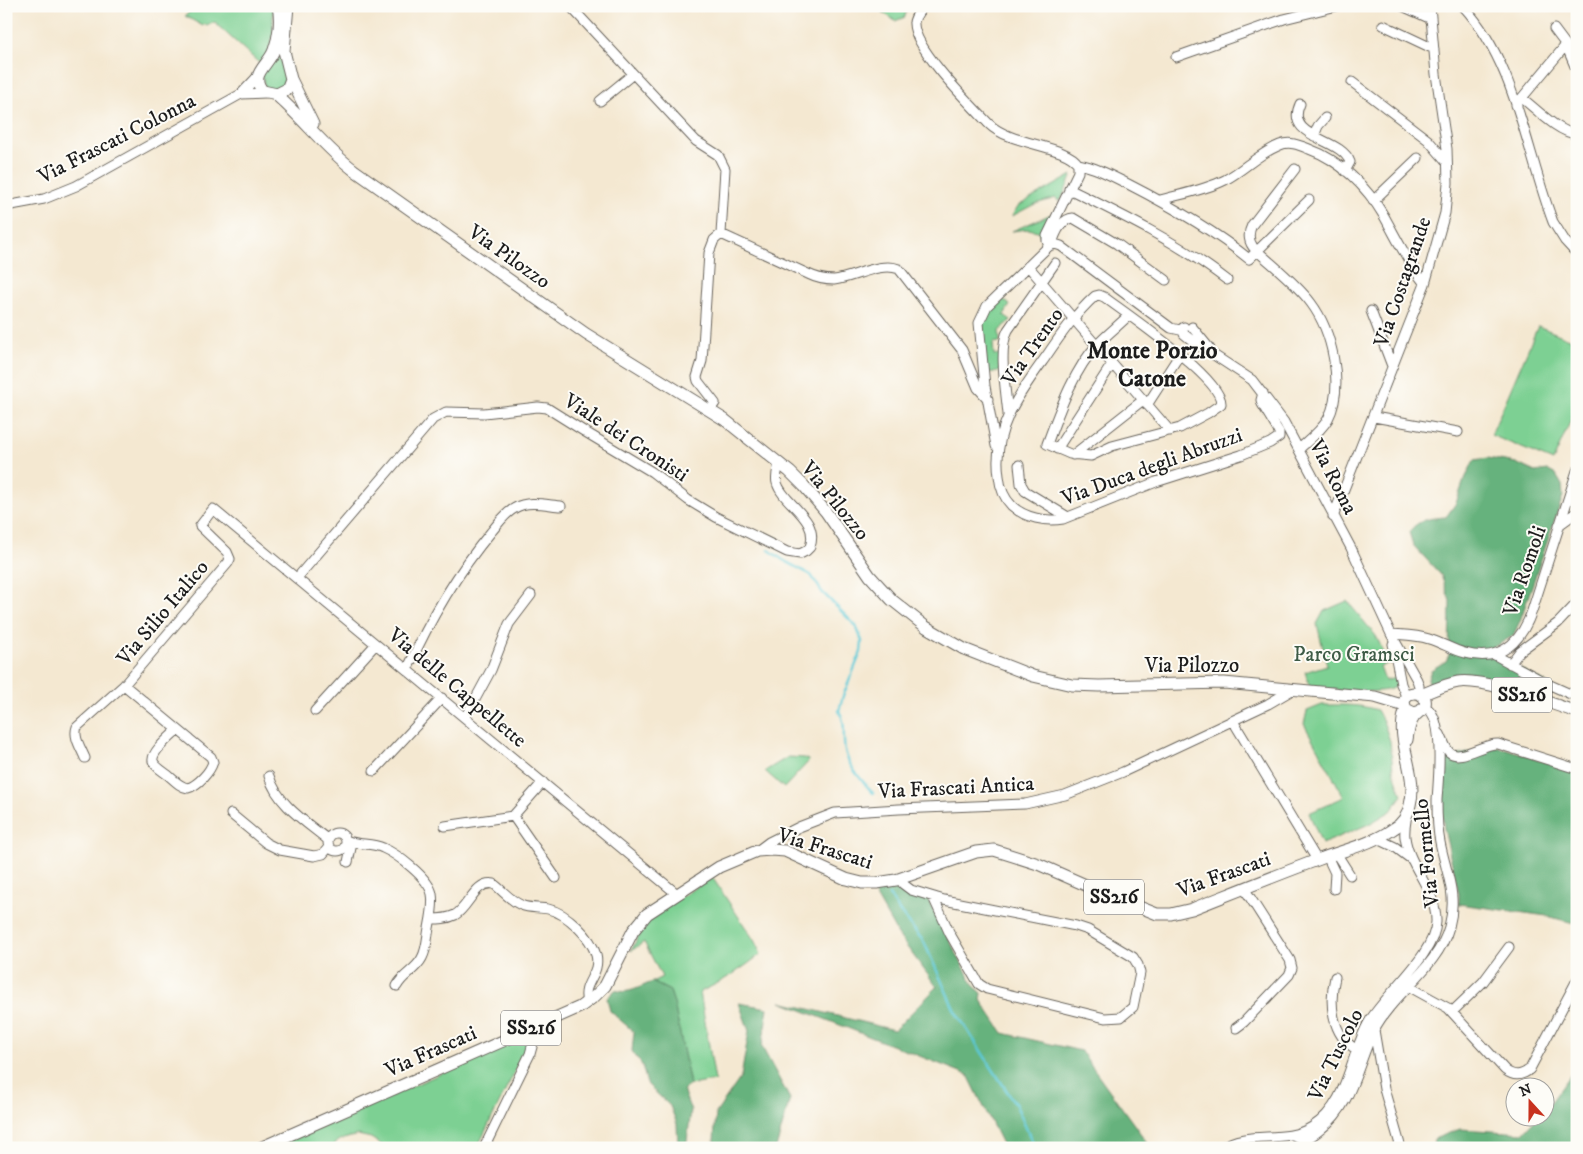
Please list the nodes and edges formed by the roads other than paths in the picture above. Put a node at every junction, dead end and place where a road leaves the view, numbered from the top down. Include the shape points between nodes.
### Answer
1 (278, 6) edge
2 (288, 6) edge
3 (570, 6) edge
4 (923, 6) edge
5 (1338, 6) edge
6 (1402, 6) edge
7 (1430, 6) edge
8 (1463, 6) edge
9 (1431, 19) junction
10 (1383, 25) dead end
11 (1554, 29) dead end
12 (1566, 45) junction
13 (1434, 49) junction
14 (1176, 57) dead end
15 (1577, 71) edge
16 (633, 74) junction
17 (257, 77) junction
18 (291, 79) junction
19 (1352, 82) dead end
20 (241, 94) junction
21 (271, 94) junction
22 (600, 101) dead end
23 (1519, 101) junction
24 (1300, 104) dead end
25 (1325, 118) dead end
26 (1577, 134) edge
27 (1314, 136) junction
28 (325, 145) junction
29 (1418, 158) dead end
30 (1448, 162) junction
31 (1078, 164) junction
32 (1296, 168) dead end
33 (1345, 171) junction
34 (1069, 189) junction
35 (1160, 200) junction
36 (1309, 200) dead end
37 (1373, 200) junction
38 (6, 206) edge
39 (721, 234) junction
40 (1050, 245) junction
41 (1258, 251) junction
42 (1577, 254) edge
43 (1055, 263) dead end
44 (1028, 266) junction
45 (1166, 280) dead end
46 (1227, 280) dead end
47 (1042, 282) junction
48 (1425, 284) junction
49 (1370, 311) dead end
50 (1128, 316) junction
51 (1073, 318) junction
52 (1096, 345) junction
53 (1180, 354) junction
54 (1112, 364) junction
55 (1392, 366) junction
56 (1263, 393) junction
57 (988, 399) junction
58 (1145, 402) junction
59 (710, 410) junction
60 (1008, 415) junction
61 (1374, 417) junction
62 (1003, 427) joint
63 (1170, 431) junction
64 (1458, 432) dead end
65 (1057, 449) junction
66 (1299, 449) junction
67 (997, 451) junction
68 (1073, 455) junction
69 (779, 463) junction
70 (1019, 465) dead end
71 (1577, 471) edge
72 (561, 506) dead end
73 (214, 510) joint
74 (1577, 512) edge
75 (1068, 517) junction
76 (1333, 517) junction
77 (1559, 525) junction
78 (297, 578) junction
79 (531, 595) dead end
80 (1577, 603) edge
81 (1391, 634) junction
82 (376, 644) junction
83 (1492, 654) junction
84 (1510, 664) junction
85 (407, 670) junction
86 (124, 685) junction
87 (1292, 690) junction
88 (1577, 697) edge
89 (442, 698) junction
90 (1405, 702) junction
91 (1422, 702) junction
92 (315, 711) dead end
93 (1577, 712) edge
94 (465, 718) junction
95 (1232, 721) junction
96 (177, 730) junction
97 (1438, 732) junction
98 (1408, 756) junction
99 (85, 758) dead end
100 (1577, 769) edge
101 (374, 771) dead end
102 (269, 776) dead end
103 (543, 782) junction
104 (231, 814) dead end
105 (1407, 814) junction
106 (513, 816) junction
107 (445, 826) dead end
108 (1376, 838) junction
109 (349, 842) junction
110 (328, 843) junction
111 (757, 851) junction
112 (1327, 857) junction
113 (1413, 861) junction
114 (348, 862) dead end
115 (1350, 875) dead end
116 (556, 878) dead end
117 (900, 879) junction
118 (1244, 888) junction
119 (1334, 889) dead end
120 (677, 894) junction
121 (933, 897) junction
122 (431, 919) junction
123 (1509, 947) dead end
124 (1335, 977) dead end
125 (1577, 980) edge
126 (397, 986) dead end
127 (1408, 986) junction
128 (587, 1002) junction
129 (1452, 1012) junction
130 (538, 1025) junction
131 (1236, 1028) dead end
132 (1374, 1030) junction
133 (1356, 1049) junction
134 (1293, 1135) junction
135 (260, 1148) edge
136 (484, 1148) edge
137 (1221, 1148) edge
138 (1401, 1148) edge

1 - 17 main road, Via Frascati Colonna via 280,19 276,45
2 - 18 main road via 284,51
3 - 16 street
4 - 31 street via 914,23 924,48 989,124 1011,137 1071,156
5 - 14 street via 1289,17
6 - 9 street
7 - 9 street, Via Costagrande
8 - 23 street via 1489,40
9 - 13 street, Via Costagrande
10 - 13 street
11 - 12 street
12 - 15 street
12 - 23 street
13 - 30 street, Via Costagrande
16 - 22 street
16 - 39 street via 696,141 718,155 725,169
17 - 20 street, Via Frascati Colonna
17 - 21 main road via 259,87
18 - 21 main road via 282,93
18 - 28 main road, Via Pilozzo
19 - 30 street via 1431,142
20 - 21 street, Via Frascati Colonna
20 - 38 street, Via Frascati Colonna via 76,186 44,199
21 - 28 main road, Via Pilozzo via 301,118
23 - 26 street via 1562,130
23 - 42 street via 1554,222 1564,242
24 - 27 street via 1298,120 1304,130
25 - 27 street
27 - 33 street via 1348,156 1350,164
28 - 59 main road, Via Pilozzo via 354,170 586,334
29 - 37 street
30 - 48 street, Via Costagrande via 1446,213
31 - 34 street via 1078,172
31 - 35 street via 1092,167
32 - 41 street via 1251,228 1249,239
33 - 35 street via 1323,154 1286,144 1266,152 1218,183
33 - 37 street
34 - 40 street via 1048,234 1046,241
34 - 46 street via 1193,255
35 - 41 street via 1214,232 1249,259
36 - 41 street
37 - 48 street
39 - 57 street via 822,279 836,279 887,267 899,269 962,350 978,388
39 - 59 street via 714,240 709,253 702,361 697,379 715,403
40 - 44 street
40 - 45 street via 1064,222 1073,218 1122,247
40 - 56 street, Via Roma via 1061,246 1173,329 1187,329
41 - 66 street via 1310,302 1322,320 1331,346 1335,379 1332,410 1322,427
43 - 47 street
44 - 47 street
44 - 57 street via 986,308 979,323
47 - 51 street
47 - 60 street via 1004,338
48 - 55 street, Via Costagrande
49 - 55 street
50 - 51 street, Via Trento via 1099,295
50 - 52 street
50 - 53 street
51 - 52 street
51 - 60 street, Via Trento
52 - 54 street
52 - 65 street via 1065,396 1047,444
53 - 58 street via 1160,386
53 - 63 street via 1209,383 1222,402 1201,418
54 - 58 street
54 - 65 street
55 - 61 street, Via Costagrande
56 - 66 street, Via Roma
56 - 75 street, Via Duca degli Abruzzi via 1262,404 1280,432 1275,440
57 - 67 street
58 - 63 street
58 - 68 street
59 - 69 main road, Via Pilozzo
60 - 62 street, Via Trento
61 - 64 street
61 - 76 street, Via Costagrande
62 - 67 street, Via Duca degli Abruzzi
63 - 68 street via 1112,446 1091,456
65 - 68 street
66 - 76 street, Via Roma
67 - 75 street, Via Duca degli Abruzzi via 1000,484 1012,506 1041,520
69 - 78 street, Viale dei Cronisti via 777,484 802,514 812,534 810,546 800,554 768,544 710,514 652,472 547,408 484,413 446,412 433,419
69 - 87 main road, Via Pilozzo via 809,491 870,576 892,600 926,627 972,653 1033,676 1072,685 1218,683
70 - 75 street via 1025,491
71 - 77 street, Via Romoli
72 - 85 street via 523,505 505,516 460,573
73 - 78 street, Via delle Cappellette
73 - 86 street, Via Silio Italico via 200,526 227,552 228,563
74 - 77 street
76 - 81 street, Via Roma
77 - 83 street, Via Romoli via 1526,626 1512,644
78 - 82 street, Via delle Cappellette
79 - 94 street via 509,624 491,670
80 - 84 street via 1558,623 1518,652
81 - 83 street, Via Romoli via 1428,638 1468,654
81 - 90 street
81 - 91 street via 1420,686
82 - 85 street, Via delle Cappellette
82 - 92 street
83 - 84 street
84 - 88 street
85 - 89 street, Via delle Cappellette
86 - 96 street, Via Silio Italico
86 - 99 street via 77,727 76,737
87 - 90 main road, Via Pilozzo
87 - 95 street, Via Frascati Antica
89 - 94 street, Via delle Cappellette
89 - 101 street
90 - 91 main road via 1413,692
90 - 91 main road via 1414,713
90 - 98 main road, SS216 via 1402,728
91 - 93 main road, SS216 via 1466,682 1500,688
91 - 97 street
91 - 98 main road, SS216 via 1409,728
94 - 103 street, Via delle Cappellette
95 - 111 street, Via Frascati Antica via 1115,776 1054,799 1022,805 835,814 799,827
95 - 112 street
96 - 96 street, Via Silio Italico via 156,751 153,761 180,786 188,788 211,768 213,762
97 - 100 street via 1450,753 1460,755 1485,745 1500,744
97 - 127 street, Via Formello via 1437,824 1452,889 1452,914 1439,951
98 - 105 main road, SS216 via 1412,785
102 - 110 street via 278,796
103 - 106 street
103 - 120 street, Via delle Cappellette
104 - 110 street via 266,843 280,850 317,855 323,854
105 - 108 main road, Via Frascati / SS216 via 1395,828
105 - 113 street via 1405,835
106 - 107 street
106 - 116 street
108 - 112 main road, Via Frascati / SS216
108 - 113 street via 1395,846
109 - 110 street via 340,850 334,850
109 - 110 street via 336,832 330,835
109 - 114 street
109 - 122 street via 381,847 422,877 432,894
111 - 117 main road, Via Frascati / SS216 via 785,852 858,882
111 - 120 main road, Via Frascati / SS216 via 724,864
112 - 115 street
112 - 118 main road, Via Frascati / SS216
112 - 119 street via 1335,873
113 - 133 street, Via Tuscolo via 1433,901 1434,932 1412,970 1378,1009
117 - 118 main road, Via Frascati / SS216 via 969,854 990,850 1038,864 1157,914 1184,911
117 - 121 street via 911,890
118 - 131 street via 1292,968 1289,975
120 - 128 main road, Via Frascati / SS216 via 651,910 637,925 608,982
121 - 121 street via 1088,930 1132,957 1138,965 1140,973 1133,1007 1121,1017 1105,1018 987,989 979,984
122 - 126 street via 422,958
122 - 128 street via 456,914 479,888 489,883 521,905 557,912 585,934 596,954 595,971 585,991
123 - 129 street via 1483,982
124 - 133 street via 1334,1014 1343,1039
125 - 129 street via 1530,1069 1521,1075 1505,1070
127 - 129 street via 1440,1002
127 - 132 street, Via Formello
128 - 130 main road, Via Frascati / SS216
130 - 135 main road, Via Frascati / SS216
130 - 136 street via 530,1054
132 - 134 street, Via Formello via 1348,1096 1337,1115 1308,1138 1302,1140
132 - 138 street via 1384,1089
133 - 134 street, Via Tuscolo via 1335,1104 1317,1124
134 - 137 street, Via Tuscolo via 1244,1139

